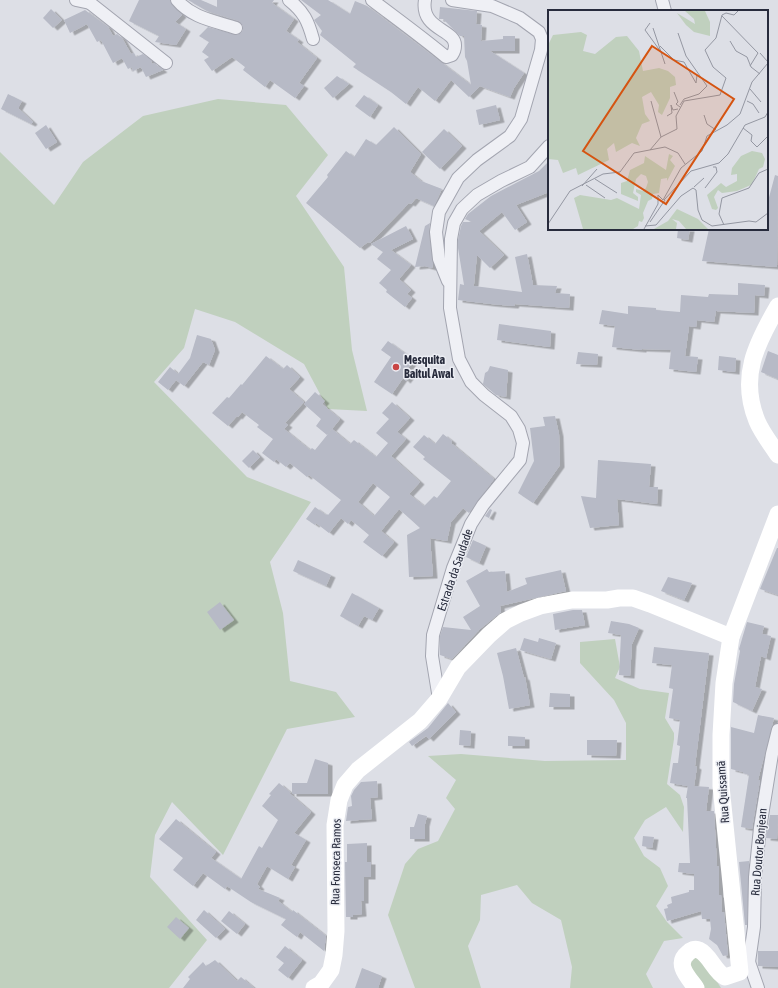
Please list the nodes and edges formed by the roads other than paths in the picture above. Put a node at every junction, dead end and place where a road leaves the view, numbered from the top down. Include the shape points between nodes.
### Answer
1 (76, 0) edge
2 (177, 0) edge
3 (289, 0) edge
4 (372, 0) edge
5 (425, 0) edge
6 (452, 0) edge
7 (662, 0) edge
8 (89, 1) edge
9 (665, 10) edge
10 (236, 28) dead end
11 (313, 39) dead end
12 (166, 63) dead end
13 (548, 147) edge
14 (450, 286) junction
15 (778, 306) edge
16 (778, 455) edge
17 (778, 514) edge
18 (731, 637) junction
19 (439, 699) junction
20 (778, 730) edge
21 (745, 967) junction
22 (314, 988) edge
23 (696, 988) edge
24 (758, 988) edge

1 - 8 street
2 - 10 street via 203,18
3 - 11 street via 299,8 308,22
4 - 5 street via 446,57 452,55 456,47 455,42 425,14
6 - 14 street via 492,6 520,18 539,32 542,39 522,119 510,136 477,160 458,178 439,212 436,232 439,259
7 - 9 street
8 - 12 street
13 - 14 street, Estrada da Saudade via 530,167 477,195 462,209 454,223 451,238
14 - 19 street, Estrada da Saudade via 450,308 459,359 471,382 511,416 519,429 523,443 520,460 483,505 471,524 453,568 433,635 432,656
15 - 16 street via 752,360 750,393 758,423
17 - 18 street, Rua Quissamã
18 - 19 street, Rua Fonseca Ramos via 634,598 572,600 540,606 505,622 489,635 458,667
18 - 21 street, Rua Quissamã via 724,683 721,786
19 - 22 street, Rua Fonseca Ramos via 420,721 358,770 345,785 339,800 335,825 334,955 331,970
20 - 21 street, Rua Doutor Bonjean via 760,828 755,877 754,927
21 - 23 street via 725,977 719,974 699,950 689,951 682,962 685,974
21 - 24 street

